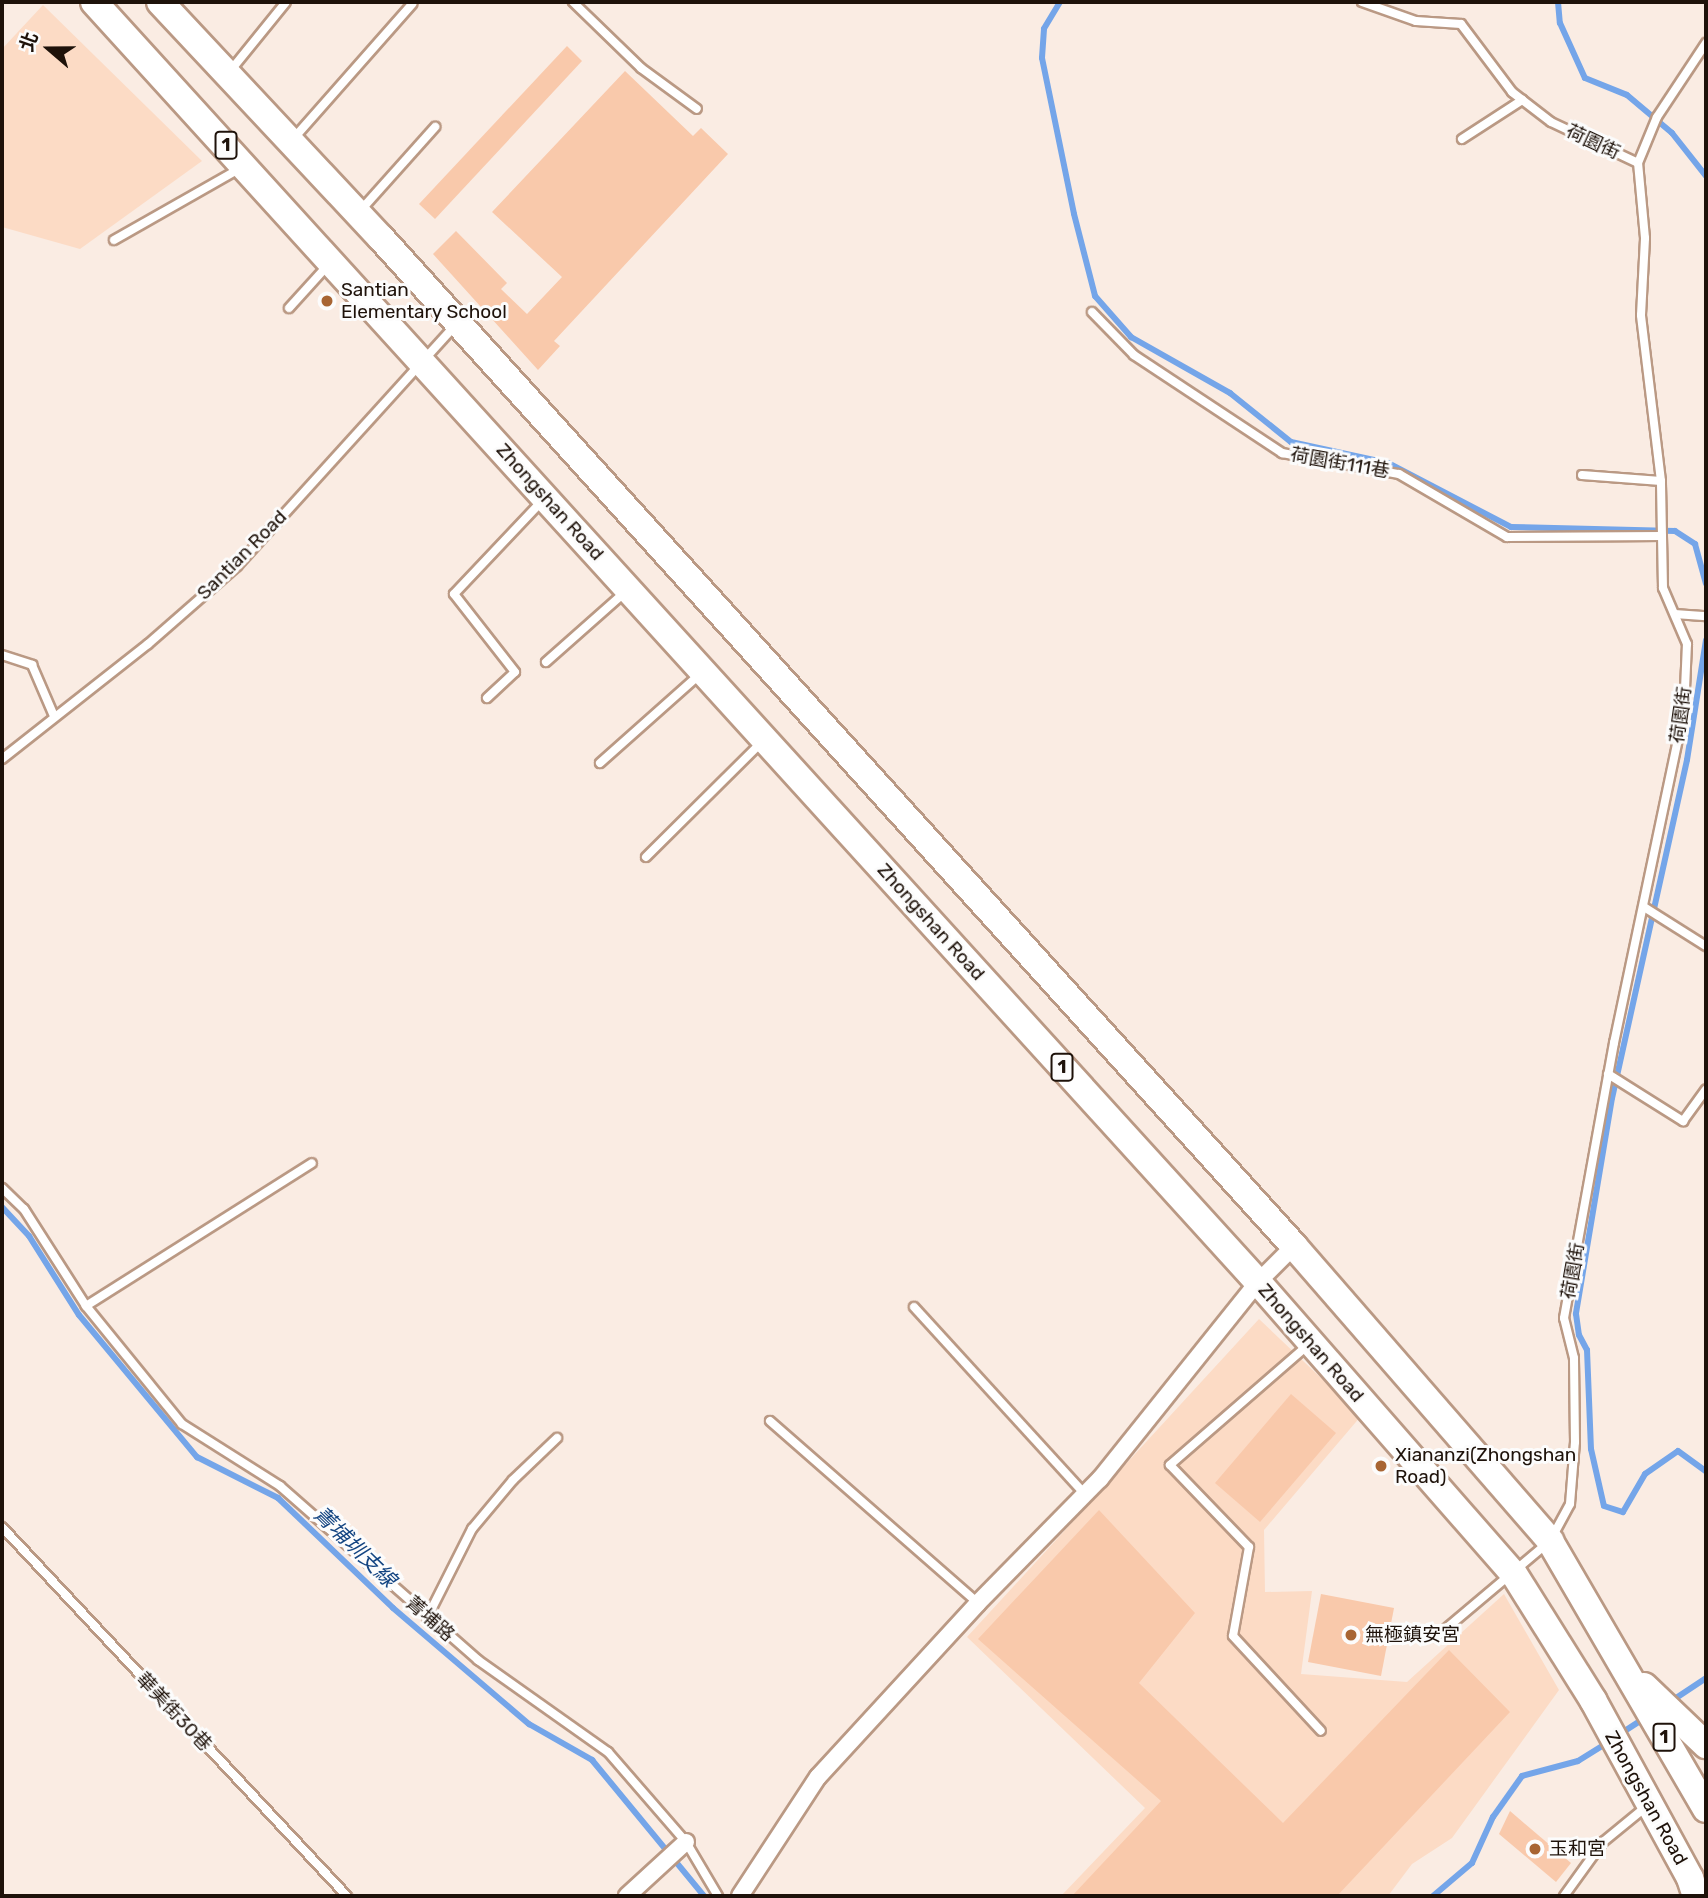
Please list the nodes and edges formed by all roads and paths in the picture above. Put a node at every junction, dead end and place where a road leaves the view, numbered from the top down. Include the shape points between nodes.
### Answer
1 (94, 2) edge
2 (160, 2) edge
3 (286, 2) edge
4 (573, 2) edge
5 (1362, 2) edge
6 (412, 4) dead end
7 (1706, 43) edge
8 (228, 75) junction
9 (1522, 100) junction
10 (697, 109) dead end
11 (435, 127) dead end
12 (1462, 139) dead end
13 (291, 142) junction
14 (1638, 163) junction
15 (245, 166) junction
16 (358, 214) junction
17 (114, 240) dead end
18 (333, 260) junction
19 (289, 308) dead end
20 (1092, 312) dead end
21 (457, 325) junction
22 (422, 360) junction
23 (1582, 475) dead end
24 (1661, 481) junction
25 (545, 497) junction
26 (1662, 536) junction
27 (629, 589) junction
28 (1675, 614) junction
29 (1706, 617) edge
30 (2, 655) edge
31 (546, 662) dead end
32 (704, 671) junction
33 (487, 698) dead end
34 (54, 716) junction
35 (765, 739) junction
36 (2, 759) edge
37 (600, 763) dead end
38 (646, 857) dead end
39 (1644, 907) junction
40 (1706, 946) edge
41 (1608, 1074) junction
42 (1706, 1088) edge
43 (312, 1163) dead end
44 (2, 1188) edge
45 (1294, 1246) junction
46 (1258, 1282) junction
47 (86, 1306) junction
48 (914, 1307) dead end
49 (1311, 1343) junction
50 (770, 1421) dead end
51 (557, 1438) dead end
52 (1085, 1494) junction
53 (2, 1527) edge
54 (1550, 1541) junction
55 (1514, 1574) junction
56 (978, 1603) junction
57 (427, 1618) junction
58 (1436, 1637) dead end
59 (1622, 1665) junction
60 (1321, 1731) dead end
61 (1706, 1745) edge
62 (1649, 1804) junction
63 (1706, 1809) edge
64 (686, 1842) junction
65 (347, 1896) edge
66 (627, 1896) edge
67 (718, 1896) edge
68 (740, 1896) edge
69 (1564, 1896) edge
70 (1696, 1896) edge

1 - 15 main road, Zhongshan Road / 1
2 - 8 main road, 1
3 - 8 lane
4 - 10 lane via 641,68
5 - 9 lane, 荷園街 via 1416,21 1461,24
6 - 13 lane
7 - 14 lane via 1657,117
8 - 13 main road, 1
9 - 12 lane
9 - 14 lane, 荷園街 via 1551,122
11 - 16 lane
13 - 16 main road, 1
14 - 24 lane, 荷園街 via 1646,239 1641,316
15 - 17 lane
15 - 18 main road, Zhongshan Road / 1
16 - 21 main road, 1
18 - 19 lane
18 - 22 main road, Zhongshan Road / 1
20 - 26 lane, 荷園街111巷 via 1134,355 1282,453 1399,474 1507,537
21 - 22 lane, Santian Road
21 - 45 main road, 1
22 - 25 main road, Zhongshan Road / 1
22 - 34 lane, Santian Road via 237,566 148,644
23 - 24 lane
24 - 26 lane, 荷園街
25 - 27 main road, Zhongshan Road / 1
25 - 33 lane via 454,594 515,672
26 - 28 lane, 荷園街 via 1663,588
27 - 31 lane
27 - 32 main road, Zhongshan Road / 1
28 - 29 lane
28 - 39 lane, 荷園街 via 1687,645 1684,712
30 - 34 lane via 32,665
32 - 35 main road, Zhongshan Road / 1
32 - 37 lane
34 - 36 lane, Santian Road
35 - 38 lane
35 - 46 main road, Zhongshan Road / 1
39 - 40 lane
39 - 41 lane, 荷園街
41 - 42 lane via 1683,1121
41 - 54 lane, 荷園街 via 1564,1318 1574,1358 1570,1504
43 - 47 lane
44 - 47 lane, 菁埔路 via 24,1209 58,1256
45 - 46 street
45 - 54 main road, 1
46 - 49 main road, Zhongshan Road / 1
46 - 52 street
47 - 57 lane, 菁埔路 via 181,1424 280,1486
48 - 52 lane
49 - 55 main road, Zhongshan Road / 1
49 - 60 lane via 1170,1465 1249,1547 1233,1636
50 - 56 lane
51 - 57 lane via 513,1480 472,1530
52 - 56 street
53 - 65 lane, 華美街30巷
54 - 55 lane, 荷園街
54 - 59 main road, 1
55 - 58 lane, 荷園街 via 1486,1591
55 - 62 main road, Zhongshan Road / 1 via 1593,1700
56 - 68 street via 818,1777
57 - 64 lane, 菁埔路 via 608,1752
59 - 61 main road
59 - 63 main road, 1
62 - 69 lane via 1603,1842
62 - 70 main road, Zhongshan Road / 1
64 - 66 street
64 - 67 lane, 菁埔路

